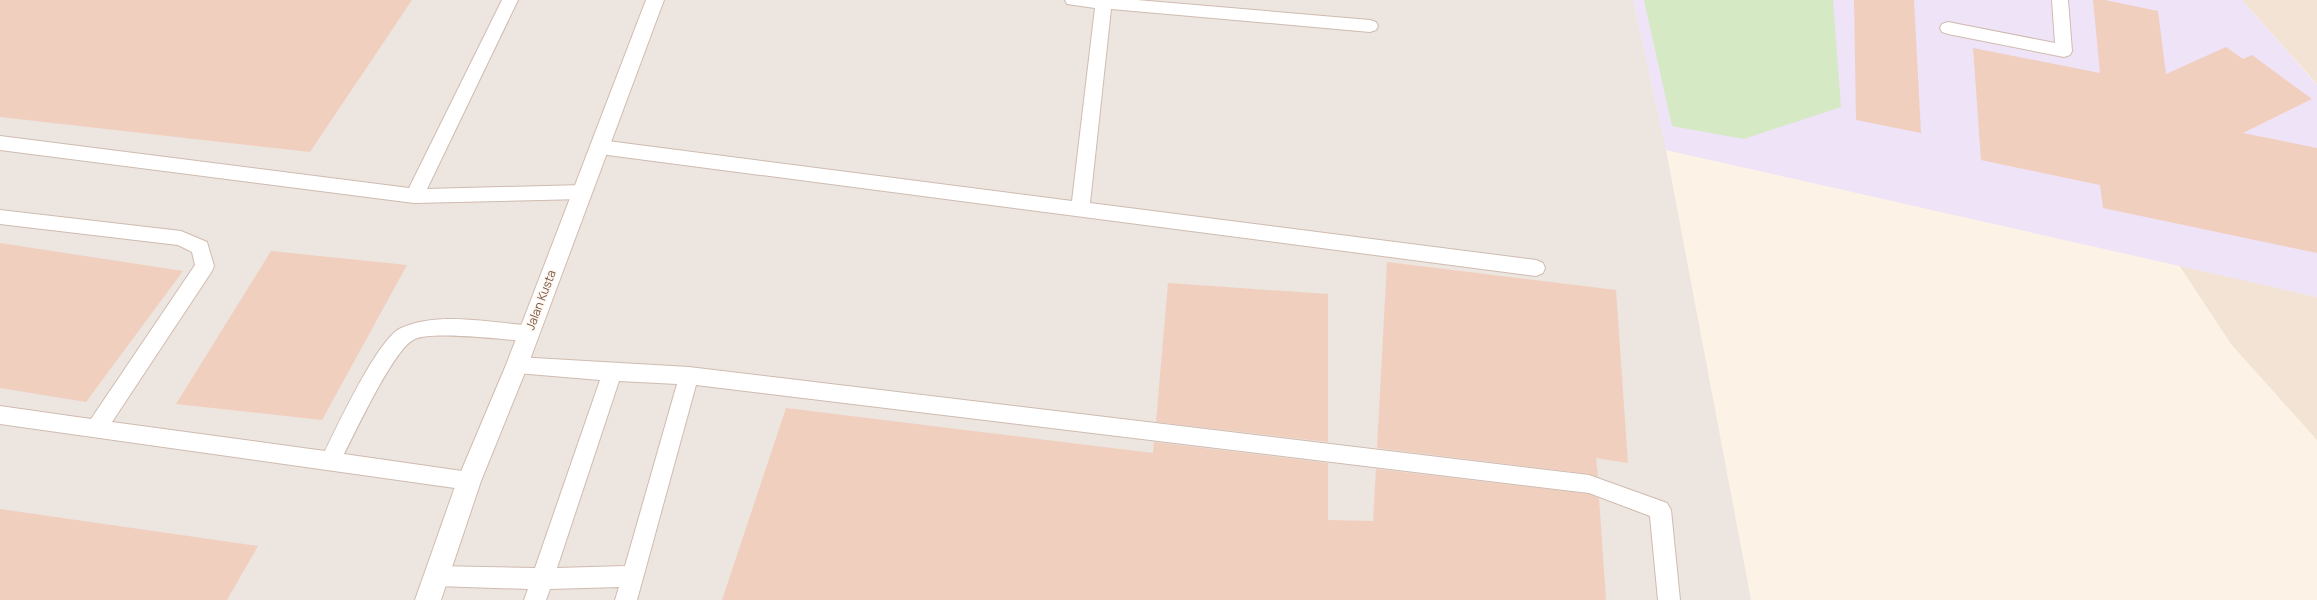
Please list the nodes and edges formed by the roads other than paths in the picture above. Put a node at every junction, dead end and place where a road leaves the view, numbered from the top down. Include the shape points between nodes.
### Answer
1 (510, 0) edge
2 (655, 0) edge
3 (1073, 0) edge
4 (2060, 0) edge
5 (1104, 3) junction
6 (1370, 26) dead end
7 (1948, 28) dead end
8 (0, 144) edge
9 (600, 147) junction
10 (583, 192) junction
11 (414, 196) junction
12 (1080, 209) junction
13 (0, 217) edge
14 (1536, 268) dead end
15 (528, 333) junction
16 (517, 365) junction
17 (612, 372) junction
18 (689, 376) junction
19 (0, 415) edge
20 (96, 429) junction
21 (330, 462) junction
22 (469, 481) junction
23 (436, 576) junction
24 (633, 576) junction
25 (543, 579) junction
26 (428, 600) edge
27 (535, 600) edge
28 (626, 600) edge
29 (1669, 600) edge

1 - 11 lane
2 - 9 street, Jalan Kusta
3 - 5 lane
4 - 7 lane via 2064,50
5 - 6 lane
5 - 12 lane
8 - 11 lane
9 - 10 street, Jalan Kusta
9 - 12 lane
10 - 11 lane
10 - 15 street, Jalan Kusta
12 - 14 lane
13 - 20 lane via 181,238 200,247 205,266
15 - 16 street, Jalan Kusta
15 - 21 lane via 428,329 406,334 390,350
16 - 17 lane
16 - 22 street, Jalan Kusta
17 - 18 lane
17 - 25 lane
18 - 24 lane
18 - 29 lane via 1589,484 1660,510
19 - 20 lane
20 - 21 lane
21 - 22 lane
22 - 23 street, Jalan Kusta
23 - 25 lane
23 - 26 street, Jalan Kusta
24 - 25 lane
24 - 28 lane
25 - 27 lane

